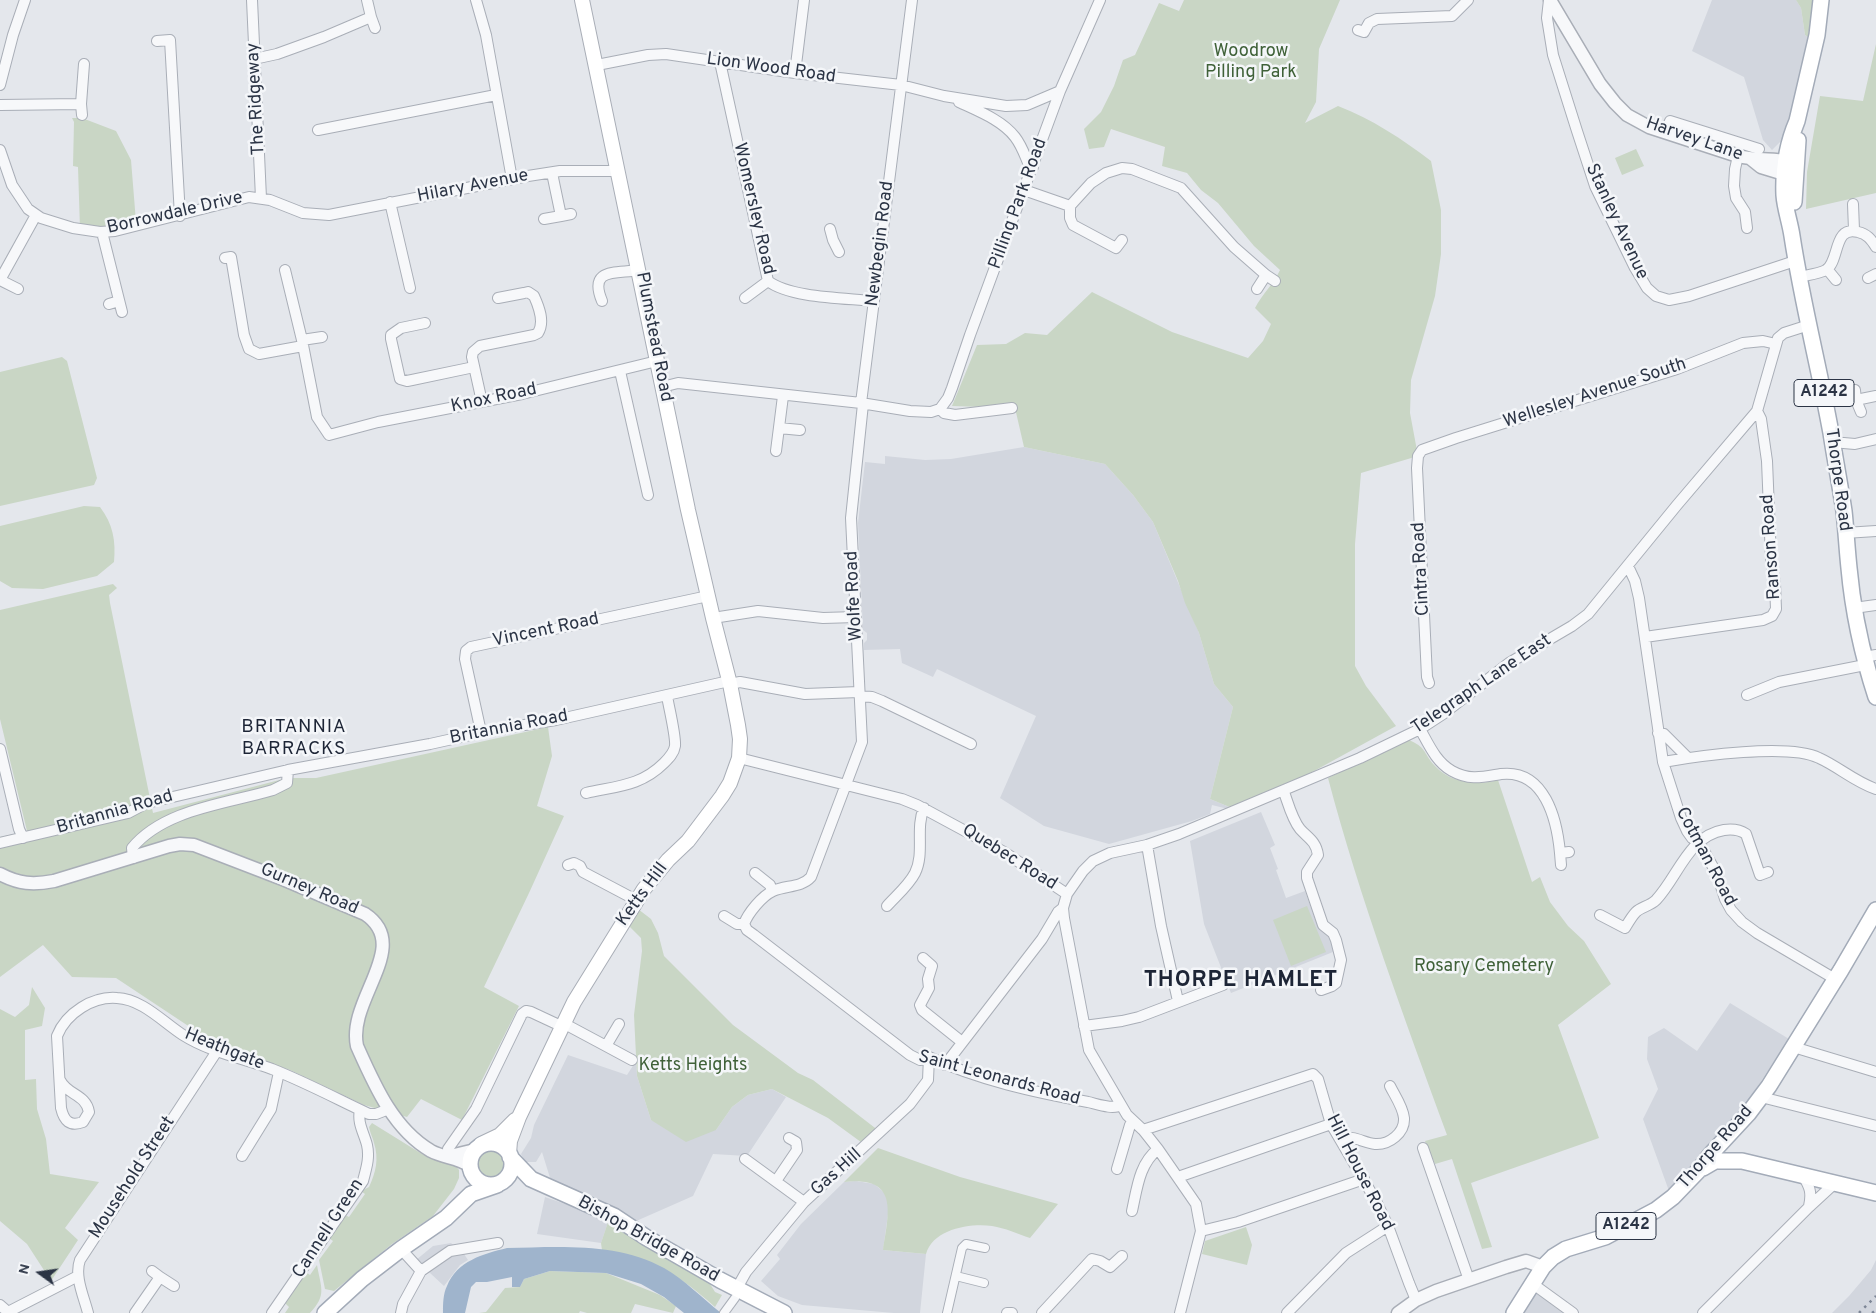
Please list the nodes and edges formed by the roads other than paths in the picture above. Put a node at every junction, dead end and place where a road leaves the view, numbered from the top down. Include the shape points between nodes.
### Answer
1 (25, 0) edge
2 (252, 0) edge
3 (368, 0) edge
4 (476, 0) edge
5 (582, 0) edge
6 (804, 0) edge
7 (912, 0) edge
8 (1100, 0) edge
9 (1468, 0) edge
10 (1550, 0) edge
11 (1821, 0) edge
12 (372, 17) junction
13 (1561, 19) junction
14 (375, 28) dead end
15 (1364, 32) dead end
16 (1550, 34) junction
17 (157, 41) dead end
18 (254, 59) junction
19 (720, 62) junction
20 (84, 64) dead end
21 (597, 65) junction
22 (795, 73) junction
23 (0, 85) edge
24 (901, 85) junction
25 (1060, 91) junction
26 (496, 94) junction
27 (944, 96) junction
28 (0, 105) edge
29 (318, 130) dead end
30 (1750, 149) junction
31 (0, 150) edge
32 (1033, 167) junction
33 (1790, 168) junction
34 (619, 170) junction
35 (552, 172) junction
36 (512, 179) junction
37 (1024, 190) junction
38 (261, 198) junction
39 (390, 202) junction
40 (1853, 204) dead end
41 (1070, 206) junction
42 (36, 215) junction
43 (329, 215) joint
44 (180, 216) junction
45 (544, 219) dead end
46 (1746, 228) dead end
47 (830, 229) dead end
48 (1854, 230) junction
49 (102, 232) junction
50 (1122, 240) dead end
51 (1876, 247) edge
52 (839, 252) dead end
53 (225, 258) dead end
54 (1795, 261) junction
55 (1827, 269) junction
56 (285, 270) dead end
57 (639, 270) junction
58 (1266, 275) junction
59 (1798, 277) junction
60 (1836, 280) dead end
61 (1275, 281) dead end
62 (768, 282) junction
63 (410, 288) dead end
64 (18, 289) dead end
65 (1257, 289) dead end
66 (501, 295) dead end
67 (597, 297) dead end
68 (745, 298) dead end
69 (873, 301) junction
70 (122, 312) dead end
71 (417, 323) dead end
72 (1809, 325) junction
73 (322, 337) dead end
74 (303, 343) junction
75 (1776, 344) junction
76 (657, 361) junction
77 (474, 367) junction
78 (620, 371) junction
79 (662, 387) junction
80 (783, 396) junction
81 (1876, 396) edge
82 (482, 402) junction
83 (862, 403) junction
84 (1012, 408) dead end
85 (940, 409) junction
86 (1757, 411) junction
87 (1861, 412) dead end
88 (779, 428) junction
89 (800, 430) dead end
90 (1876, 440) edge
91 (1832, 442) junction
92 (776, 451) dead end
93 (1418, 456) joint
94 (644, 490) dead end
95 (1876, 530) edge
96 (1845, 533) junction
97 (1628, 566) junction
98 (708, 596) junction
99 (1876, 605) edge
100 (1854, 608) junction
101 (856, 617) junction
102 (713, 618) junction
103 (1645, 637) junction
104 (1868, 659) edge
105 (729, 680) junction
106 (1429, 683) dead end
107 (860, 694) junction
108 (1748, 695) dead end
109 (667, 696) junction
110 (1876, 697) edge
111 (1420, 729) junction
112 (481, 732) junction
113 (1658, 733) junction
114 (972, 744) dead end
115 (0, 749) edge
116 (739, 758) junction
117 (1688, 758) junction
118 (1663, 762) junction
119 (288, 770) junction
120 (847, 785) junction
121 (1876, 790) edge
122 (1284, 792) junction
123 (586, 793) dead end
124 (924, 808) junction
125 (23, 838) junction
126 (0, 843) edge
127 (1699, 843) junction
128 (1147, 845) junction
129 (133, 858) junction
130 (568, 865) dead end
131 (1561, 865) dead end
132 (755, 873) dead end
133 (0, 874) edge
134 (1764, 876) dead end
135 (772, 891) junction
136 (1067, 894) junction
137 (636, 900) junction
138 (887, 906) dead end
139 (1063, 908) junction
140 (1876, 910) edge
141 (1600, 914) dead end
142 (724, 916) dead end
143 (1873, 922) edge
144 (741, 924) junction
145 (923, 958) dead end
146 (1835, 979) junction
147 (1223, 984) dead end
148 (1321, 990) dead end
149 (1178, 1001) junction
150 (562, 1024) junction
151 (619, 1024) dead end
152 (1084, 1026) junction
153 (962, 1042) junction
154 (606, 1046) junction
155 (1794, 1046) junction
156 (217, 1051) junction
157 (929, 1058) junction
158 (632, 1060) dead end
159 (945, 1065) junction
160 (279, 1072) junction
161 (1876, 1072) edge
162 (60, 1080) dead end
163 (1390, 1086) dead end
164 (1761, 1096) junction
165 (1121, 1105) junction
166 (360, 1110) junction
167 (389, 1110) junction
168 (519, 1117) junction
169 (1133, 1121) junction
170 (1331, 1124) junction
171 (1876, 1126) edge
172 (1143, 1130) junction
173 (1728, 1136) junction
174 (789, 1138) dead end
175 (1342, 1140) junction
176 (478, 1147) junction
177 (1423, 1148) dead end
178 (1158, 1149) junction
179 (449, 1153) junction
180 (509, 1155) junction
181 (242, 1156) dead end
182 (745, 1159) dead end
183 (1742, 1161) junction
184 (471, 1168) junction
185 (1117, 1169) dead end
186 (1699, 1170) junction
187 (1803, 1176) junction
188 (1178, 1177) junction
189 (1364, 1179) junction
190 (531, 1180) junction
191 (776, 1181) junction
192 (500, 1183) junction
193 (1835, 1183) junction
194 (1876, 1193) edge
195 (804, 1202) junction
196 (1809, 1207) junction
197 (1132, 1211) dead end
198 (435, 1225) junction
199 (1388, 1226) junction
200 (1201, 1231) junction
201 (498, 1243) dead end
202 (985, 1248) dead end
203 (401, 1249) junction
204 (1122, 1256) dead end
205 (1543, 1267) junction
206 (421, 1271) junction
207 (78, 1276) junction
208 (956, 1276) junction
209 (1469, 1280) junction
210 (984, 1283) dead end
211 (1533, 1284) junction
212 (174, 1286) dead end
213 (736, 1293) junction
214 (1416, 1300) junction
215 (5, 1310) edge
216 (724, 1312) edge
217 (88, 1313) edge
218 (135, 1313) edge
219 (272, 1313) edge
220 (326, 1313) edge
221 (401, 1313) edge
222 (784, 1313) edge
223 (947, 1313) edge
224 (1007, 1313) edge
225 (1012, 1313) edge
226 (1042, 1313) edge
227 (1180, 1313) edge
228 (1286, 1313) edge
229 (1398, 1313) edge
230 (1514, 1313) edge
231 (1573, 1313) edge
232 (1703, 1313) edge

1 - 23 street
2 - 18 street, The Ridgeway
3 - 12 street
4 - 26 street
5 - 21 main road, Plumstead Road
6 - 22 street
7 - 24 street, Newbegin Road
8 - 25 street, Pilling Park Road
9 - 15 street via 1452,16 1377,19 1369,23
10 - 13 street, Harvey Lane
10 - 16 street, Stanley Avenue via 1547,18
11 - 33 main road, A1242
12 - 14 street
12 - 18 street via 278,54
13 - 16 street
13 - 30 street, Harvey Lane via 1600,84 1627,115 1666,133
16 - 54 street, Stanley Avenue via 1553,56 1595,186 1647,288 1656,296 1669,300
17 - 44 street via 170,40
18 - 38 street, The Ridgeway
19 - 21 street, Lion Wood Road via 658,54
19 - 22 street, Lion Wood Road
19 - 62 street, Womersley Road
20 - 28 street via 82,110
21 - 34 main road, Plumstead Road
22 - 24 street, Lion Wood Road
24 - 27 street, Lion Wood Road
24 - 69 street, Newbegin Road
25 - 27 street, Lion Wood Road via 1027,105 1006,106
25 - 32 street, Pilling Park Road
26 - 29 street
26 - 36 street
27 - 32 street, Lion Wood Road via 1001,124 1014,136
30 - 33 street, Harvey Lane via 1760,167
30 - 46 street via 1735,169 1734,186 1736,198 1745,212
31 - 42 street, Borrowdale Drive via 12,185
32 - 37 street, Pilling Park Road
33 - 54 main road, Thorpe Road / A1242
34 - 35 street, Hilary Avenue
34 - 57 main road, Plumstead Road
35 - 36 street, Hilary Avenue
35 - 45 street via 566,215
36 - 39 street, Hilary Avenue
37 - 41 street
37 - 85 street, Pilling Park Road via 952,388
38 - 43 street, Borrowdale Drive via 303,214
38 - 44 street, Borrowdale Drive via 240,199
39 - 43 street, Hilary Avenue
39 - 63 street
40 - 48 street
41 - 50 street via 1073,226 1116,248
41 - 58 street via 1091,183 1106,173 1122,168 1132,169 1181,188 1234,247
42 - 49 street, Borrowdale Drive via 60,225
42 - 64 street via 0,280
44 - 49 street, Borrowdale Drive
47 - 52 street
48 - 51 street via 1864,233
48 - 55 street via 1842,236 1837,243 1832,263
49 - 70 street via 114,303
53 - 74 street via 231,257 249,350 259,354
54 - 59 main road, Thorpe Road / A1242
55 - 59 street
55 - 60 street
56 - 74 street
57 - 67 street via 605,274 599,282
57 - 76 main road, Plumstead Road
58 - 61 street
58 - 65 street
59 - 72 main road, Thorpe Road / A1242
62 - 68 street
62 - 69 street, Womersley Road via 790,292
66 - 77 street via 528,292 534,296 542,322 541,330 534,335 480,346 473,352
69 - 83 street, Newbegin Road
71 - 77 street via 392,335 400,379 407,381
72 - 75 street via 1784,333
72 - 91 main road, Thorpe Road / A1242
73 - 74 street
74 - 82 street, Knox Road via 317,417 329,435
75 - 86 street, Telegraph Lane East
75 - 93 street, Wellesley Avenue South via 1762,341 1743,343 1677,369 1456,438 1422,450
76 - 78 street, Knox Road
76 - 79 main road, Plumstead Road
77 - 82 street
78 - 82 street, Knox Road
78 - 94 street
79 - 80 street via 678,383
79 - 98 main road, Plumstead Road
80 - 83 street
80 - 88 street
81 - 87 street via 1855,395
83 - 85 street via 922,412
83 - 101 street, Wolfe Road via 851,518
84 - 85 street via 955,414 944,413
86 - 97 street, Telegraph Lane East
86 - 103 street, Ranson Road via 1767,461 1776,609 1764,620
88 - 89 street
88 - 92 street
90 - 91 street via 1855,444
91 - 96 main road, Thorpe Road / A1242
93 - 106 street, Cintra Road
95 - 96 street
96 - 100 main road, Thorpe Road / A1242
97 - 103 street, Cotman Road via 1635,581
97 - 111 street, Telegraph Lane East via 1588,614 1509,663
98 - 102 main road, Plumstead Road
98 - 112 street, Vincent Road via 471,647 466,650 465,659
99 - 100 street
100 - 104 main road, Thorpe Road / A1242
101 - 102 street via 823,618 758,612
101 - 107 street, Wolfe Road
102 - 105 main road, Plumstead Road
103 - 113 street, Cotman Road
104 - 108 street via 1779,682
104 - 110 main road, Thorpe Road / A1242
105 - 107 street, Britannia Road via 805,694
105 - 109 street, Britannia Road
105 - 116 main road, Ketts Hill via 738,725
107 - 114 street, Britannia Road via 882,701
107 - 120 street, Wolfe Road via 862,742
109 - 112 street, Britannia Road
109 - 123 street via 675,747 671,756 640,781
111 - 122 street, Telegraph Lane East
111 - 131 street via 1438,760 1457,774 1473,778 1514,775 1537,786 1551,808 1565,853
112 - 119 street, Britannia Road
113 - 117 street via 1664,734
113 - 118 street, Cotman Road
115 - 125 street
116 - 120 street, Quebec Road
116 - 137 main road, Ketts Hill via 730,783 711,811
117 - 118 street
117 - 121 street via 1778,751 1804,753 1819,757
118 - 127 street, Cotman Road via 1687,832
119 - 125 street, Britannia Road via 147,803 128,812
119 - 129 street, Britannia Road via 287,783 273,790 165,822 139,840 132,848
120 - 124 street, Quebec Road
120 - 135 street via 811,877 806,882
122 - 128 street, Telegraph Lane East
122 - 148 street via 1300,830 1310,837 1317,849 1318,855 1307,872 1307,878 1323,925 1333,933 1340,949 1336,983
124 - 136 street, Quebec Road via 1004,852
124 - 138 street via 916,871
125 - 126 street, Britannia Road
127 - 134 street via 1717,831 1742,831
127 - 141 street via 1654,902 1636,912 1625,928
127 - 146 street, Cotman Road via 1717,874 1731,910 1742,922
128 - 136 street, Telegraph Lane East via 1110,853 1093,861
128 - 149 street
129 - 133 street, Gurney Road via 38,884 16,882
129 - 167 street, Gurney Road via 180,844 203,848 346,905 373,919 382,932 384,948 358,1017 355,1036 364,1062
130 - 137 street via 580,866 583,872
132 - 135 street via 770,885
135 - 144 street
136 - 139 street, Quebec Road
137 - 150 main road, Ketts Hill
139 - 152 street, Quebec Road
139 - 153 street
140 - 143 main road, Thorpe Road / A1242
142 - 144 street, Saint Leonards Road
143 - 146 main road, Thorpe Road / A1242
144 - 157 street, Saint Leonards Road via 910,1055 920,1060
145 - 153 street via 932,966 929,988 920,1005 922,1010
146 - 155 main road, Thorpe Road / A1242
147 - 149 street
149 - 152 street via 1139,1017
150 - 154 street
150 - 168 main road, Ketts Hill
150 - 179 street via 531,1012 522,1014 463,1134
151 - 154 street
152 - 165 street, Quebec Road via 1089,1050
153 - 159 street
154 - 158 street
155 - 161 street
155 - 164 main road, Thorpe Road / A1242
156 - 160 street, Heathgate
156 - 162 street, Heathgate via 184,1036 133,1001 97,999 61,1027 57,1036
156 - 207 street, Mousehold Street via 80,1260
157 - 159 street, Saint Leonards Road
157 - 195 street, Gas Hill via 928,1080 910,1104
159 - 165 street, Saint Leonards Road via 1025,1090 1104,1105
160 - 166 street, Heathgate
160 - 181 street via 272,1109
163 - 175 street via 1404,1118 1397,1135 1382,1144 1350,1137
164 - 171 street
164 - 173 main road, Thorpe Road / A1242
165 - 169 street
166 - 167 street, Heathgate via 372,1114
166 - 219 street, Cannell Green via 359,1121 368,1157 363,1181
167 - 179 street, Gurney Road via 423,1145 434,1152
168 - 176 main road, Ketts Hill via 500,1135
168 - 180 main road, Ketts Hill via 510,1141
169 - 172 street
169 - 185 street
170 - 172 street, Hill House Road via 1314,1074
170 - 175 street, Hill House Road
170 - 188 street
172 - 178 street
173 - 183 main road, A1242 via 1726,1152
173 - 186 main road, Thorpe Road / A1242
174 - 191 street via 796,1142 797,1150
175 - 189 street, Hill House Road
176 - 179 street
176 - 180 main road via 490,1142 500,1144
176 - 184 main road
177 - 209 street
178 - 188 street
178 - 197 street via 1139,1177
179 - 184 street, Gurney Road
180 - 190 main road, Bishop Bridge Road
180 - 192 main road via 512,1170
182 - 191 street
183 - 186 main road, A1242 via 1716,1161
183 - 187 main road, A1242
184 - 192 main road via 484,1184
184 - 198 main road via 468,1185
186 - 205 main road, Thorpe Road / A1242 via 1656,1210 1599,1239 1559,1253
187 - 193 main road, A1242
187 - 196 street via 1812,1194
188 - 200 street via 1196,1204
189 - 199 street, Hill House Road
189 - 200 street via 1238,1222
190 - 192 main road, Bishop Bridge Road
190 - 213 main road, Bishop Bridge Road via 614,1216
191 - 195 street
192 - 198 main road, Bishop Bridge Road via 473,1192
193 - 194 main road, A1242
193 - 196 street
195 - 213 street, Gas Hill via 746,1272
196 - 232 street
198 - 203 main road
199 - 214 street, Hill House Road
199 - 228 street via 1346,1253
200 - 227 street
201 - 206 street via 450,1250
202 - 208 street via 966,1244 962,1248
203 - 206 street
203 - 220 main road
204 - 226 street via 1110,1267 1092,1259
205 - 209 street via 1526,1261
205 - 211 main road, Thorpe Road / A1242
206 - 221 street
207 - 215 street
207 - 217 street
208 - 210 street
208 - 223 street
209 - 214 street
211 - 230 main road, Thorpe Road / A1242
211 - 231 street
212 - 218 street via 156,1274
213 - 216 street
213 - 222 main road, Bishop Bridge Road
214 - 229 street
224 - 225 street

